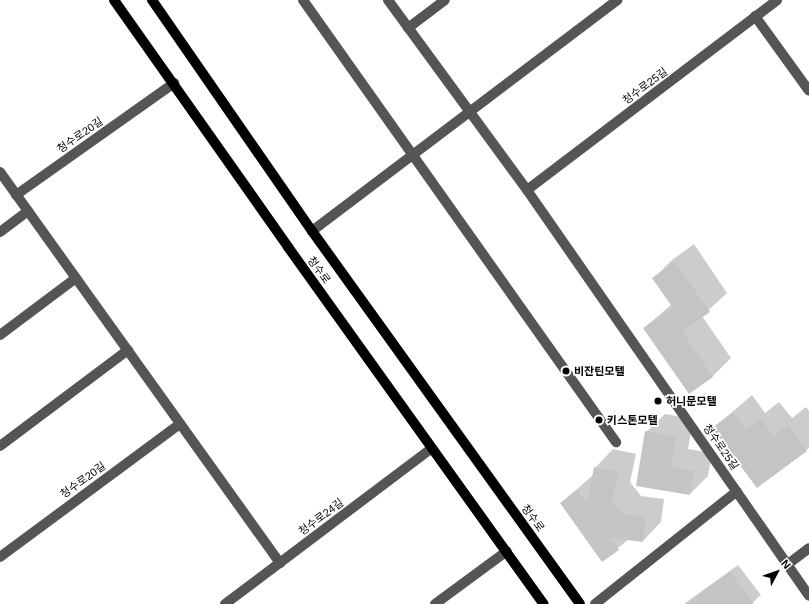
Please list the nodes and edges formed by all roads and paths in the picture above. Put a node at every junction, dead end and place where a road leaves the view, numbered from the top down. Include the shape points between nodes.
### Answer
1 (114, 0) edge
2 (152, 0) edge
3 (303, 0) edge
4 (388, 0) edge
5 (445, 0) edge
6 (617, 0) edge
7 (777, 0) edge
8 (755, 16) junction
9 (408, 28) junction
10 (174, 83) junction
11 (809, 91) edge
12 (470, 112) junction
13 (412, 155) junction
14 (0, 172) edge
15 (527, 190) junction
16 (16, 195) junction
17 (28, 211) junction
18 (312, 231) junction
19 (0, 232) edge
20 (76, 278) junction
21 (0, 335) edge
22 (128, 350) junction
23 (180, 424) junction
24 (616, 442) dead end
25 (0, 446) edge
26 (432, 448) junction
27 (737, 491) junction
28 (809, 548) edge
29 (507, 551) junction
30 (0, 556) edge
31 (280, 563) junction
32 (788, 564) junction
33 (809, 595) edge
34 (225, 604) edge
35 (435, 604) edge
36 (544, 604) edge
37 (580, 604) edge
38 (595, 604) edge

1 - 10 main road, 청수로
2 - 18 main road, 청수로
3 - 13 street
4 - 9 street, 청수로25길
5 - 9 street
6 - 12 street
7 - 8 street, 청수로25길
8 - 11 street
8 - 15 street, 청수로25길
9 - 12 street, 청수로25길
10 - 16 street, 청수로20길
10 - 26 main road, 청수로
12 - 13 street
12 - 15 street, 청수로25길
13 - 18 street
13 - 24 street
14 - 16 street
15 - 27 street, 청수로25길
16 - 17 street
17 - 19 street
17 - 20 street
18 - 37 main road, 청수로
20 - 21 street
20 - 22 street
22 - 23 street
22 - 25 street
23 - 30 street, 청수로20길
23 - 31 street
26 - 29 main road, 청수로
26 - 31 street, 청수로24길
27 - 32 street, 청수로25길
27 - 38 street
28 - 32 street
29 - 35 street
29 - 36 main road, 청수로
31 - 34 street, 청수로24길
32 - 33 street, 청수로25길

